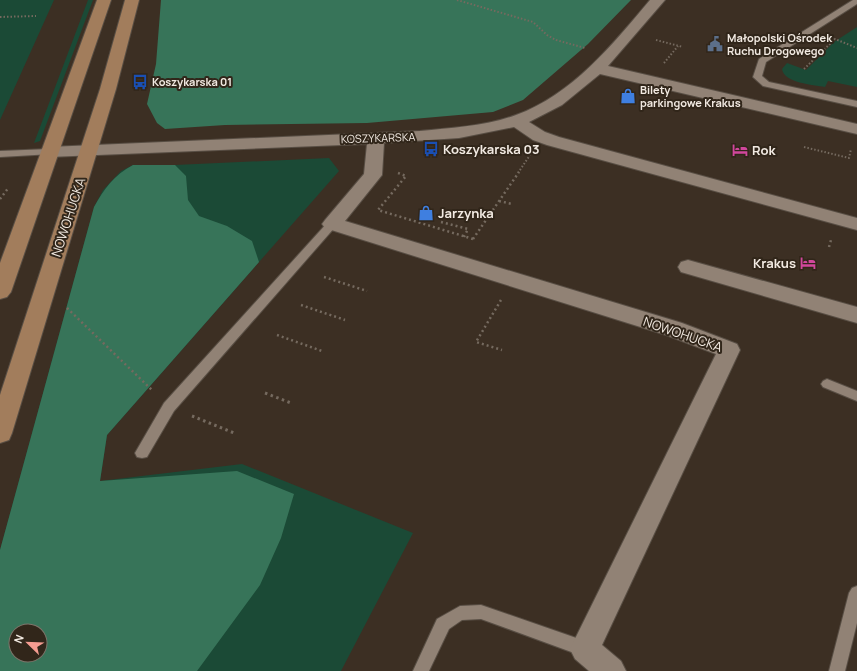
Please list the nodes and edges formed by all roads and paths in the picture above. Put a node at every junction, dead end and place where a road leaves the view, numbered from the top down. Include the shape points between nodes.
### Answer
1 (104, 0) edge
2 (132, 0) edge
3 (457, 0) edge
4 (658, 0) edge
5 (857, 1) edge
6 (36, 16) dead end
7 (0, 17) edge
8 (656, 40) dead end
9 (683, 47) dead end
10 (857, 48) edge
11 (589, 49) dead end
12 (596, 68) junction
13 (804, 69) dead end
14 (857, 104) edge
15 (516, 121) junction
16 (857, 129) edge
17 (376, 139) junction
18 (806, 142) dead end
19 (89, 151) junction
20 (49, 152) junction
21 (532, 153) dead end
22 (0, 154) edge
23 (848, 158) dead end
24 (395, 172) dead end
25 (499, 201) junction
26 (512, 204) dead end
27 (441, 222) dead end
28 (332, 224) junction
29 (857, 224) edge
30 (464, 237) junction
31 (688, 267) dead end
32 (324, 277) dead end
33 (367, 291) dead end
34 (0, 292) edge
35 (504, 296) dead end
36 (63, 305) dead end
37 (301, 305) dead end
38 (857, 315) edge
39 (345, 320) dead end
40 (277, 335) dead end
41 (502, 350) dead end
42 (322, 351) dead end
43 (827, 384) dead end
44 (265, 393) dead end
45 (857, 396) edge
46 (291, 404) dead end
47 (169, 407) junction
48 (0, 433) edge
49 (234, 433) dead end
50 (142, 453) dead end
51 (857, 593) edge
52 (585, 649) junction
53 (421, 671) edge
54 (611, 671) edge
55 (837, 671) edge

1 - 20 main road
2 - 19 main road, NOWOHUCKA
3 - 11 path via 533,22 548,36 564,44
4 - 12 street, KOSZYKARSKA
5 - 14 lane via 762,61 757,77 766,84
6 - 7 path
8 - 9 path
10 - 13 path via 835,39
12 - 15 street, KOSZYKARSKA via 554,102
12 - 16 street
15 - 17 street, KOSZYKARSKA via 460,133
15 - 29 street via 539,136 553,141
17 - 19 street, KOSZYKARSKA
17 - 28 street via 373,175
18 - 23 path via 803,148
19 - 20 street, KOSZYKARSKA
19 - 48 main road, NOWOHUCKA
20 - 22 lane
20 - 34 main road
21 - 25 path
24 - 30 path via 406,176 378,210
25 - 26 path
25 - 30 path via 473,239
27 - 30 path via 468,229
28 - 47 lane
28 - 52 street, NOWOHUCKA via 674,329 729,350
31 - 38 street
32 - 33 path
35 - 41 path via 476,342
36 - 47 path
37 - 39 path
40 - 42 path
43 - 45 lane
44 - 46 path
47 - 49 path
47 - 50 lane
51 - 55 lane
52 - 53 lane via 481,612 460,613 443,624
52 - 54 street

